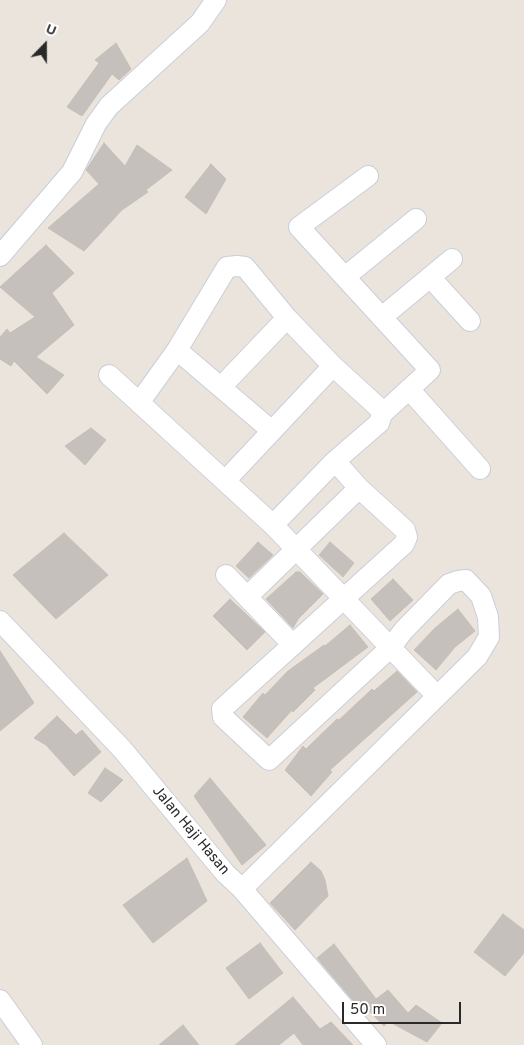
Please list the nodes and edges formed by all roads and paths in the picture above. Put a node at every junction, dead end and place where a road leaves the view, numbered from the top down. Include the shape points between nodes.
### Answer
1 (216, 0) edge
2 (368, 176) dead end
3 (416, 219) dead end
4 (4, 244) edge
5 (452, 259) dead end
6 (345, 277) junction
7 (430, 277) junction
8 (382, 317) junction
9 (287, 318) junction
10 (470, 321) dead end
11 (177, 350) junction
12 (333, 366) junction
13 (109, 375) dead end
14 (221, 387) junction
15 (409, 390) junction
16 (139, 403) junction
17 (382, 414) junction
18 (272, 431) junction
19 (335, 461) junction
20 (480, 469) dead end
21 (225, 481) junction
22 (360, 488) junction
23 (273, 525) junction
24 (297, 548) junction
25 (226, 574) dead end
26 (248, 596) junction
27 (343, 599) junction
28 (0, 621) edge
29 (294, 645) junction
30 (391, 647) junction
31 (437, 696) junction
32 (242, 889) junction
33 (0, 1000) edge
34 (32, 1045) edge
35 (376, 1045) edge

1 - 4 street via 200,24 109,106 96,124 72,172
2 - 6 street via 299,227
3 - 6 street
5 - 7 street
6 - 8 street
7 - 8 street
7 - 10 street
8 - 15 street via 430,370
9 - 11 street via 245,266 227,267
9 - 12 street
9 - 14 street
11 - 14 street
11 - 16 street
12 - 17 street
12 - 18 street
13 - 16 street
14 - 18 street
15 - 17 street
15 - 20 street
16 - 21 street
17 - 19 street via 379,423
18 - 21 street
19 - 22 street
19 - 23 street
21 - 23 street
22 - 24 street
22 - 27 street via 405,530 407,537 404,544
23 - 24 street
24 - 26 street
24 - 27 street
25 - 26 street
26 - 29 street
27 - 29 street
27 - 30 street
28 - 32 street, Jalan Haji Hasan via 122,749
29 - 30 street via 222,709 223,717 269,760
30 - 31 street
30 - 31 street via 449,584 466,580 482,596 489,637 477,658
31 - 32 street
32 - 35 street, Jalan Haji Hasan
33 - 34 street

